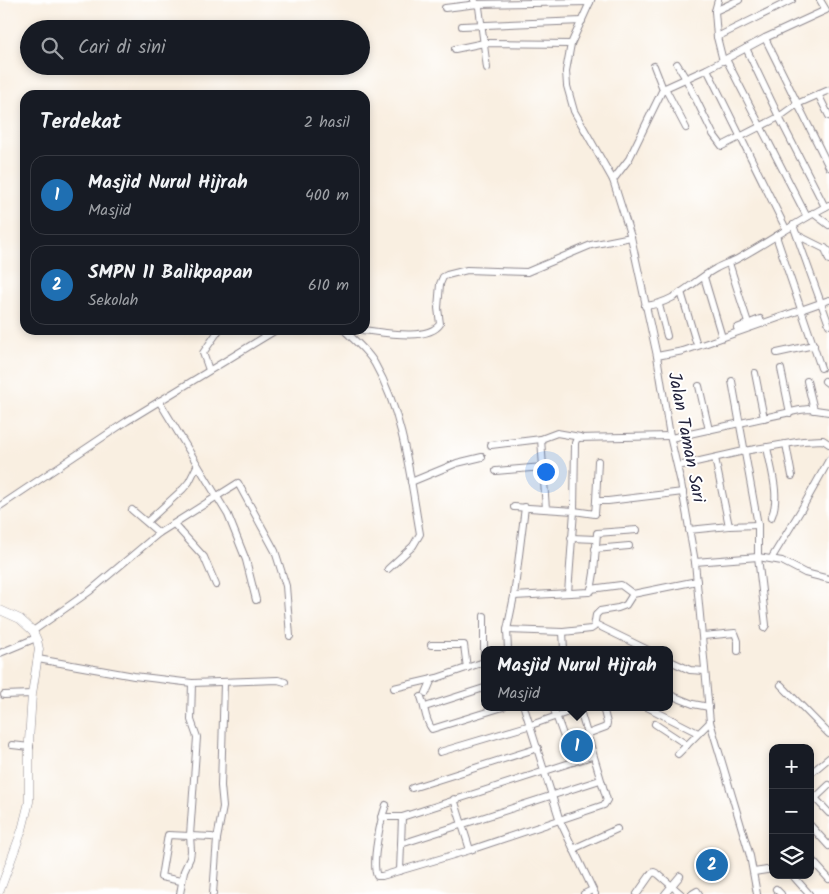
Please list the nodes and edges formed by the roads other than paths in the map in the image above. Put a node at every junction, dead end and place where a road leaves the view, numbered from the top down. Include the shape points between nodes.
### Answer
1 (718, 0) edge
2 (739, 0) edge
3 (792, 0) edge
4 (820, 0) edge
5 (590, 1) edge
6 (476, 2) edge
7 (445, 8) dead end
8 (715, 11) junction
9 (828, 12) edge
10 (582, 21) junction
11 (482, 24) junction
12 (462, 26) dead end
13 (717, 37) junction
14 (765, 38) junction
15 (484, 43) junction
16 (571, 44) junction
17 (746, 48) junction
18 (455, 49) dead end
19 (725, 60) junction
20 (677, 64) dead end
21 (654, 66) dead end
22 (487, 68) dead end
23 (707, 70) junction
24 (686, 79) junction
25 (664, 88) junction
26 (829, 90) edge
27 (818, 94) junction
28 (797, 104) junction
29 (829, 116) edge
30 (779, 117) junction
31 (760, 127) junction
32 (686, 128) dead end
33 (740, 137) junction
34 (829, 167) edge
35 (613, 180) junction
36 (827, 206) edge
37 (813, 213) junction
38 (807, 217) junction
39 (793, 225) junction
40 (829, 225) edge
41 (786, 228) junction
42 (796, 235) junction
43 (776, 236) junction
44 (631, 237) junction
45 (827, 250) edge
46 (829, 260) edge
47 (729, 263) junction
48 (704, 277) junction
49 (681, 292) junction
50 (829, 296) edge
51 (824, 300) edge
52 (659, 305) junction
53 (645, 306) junction
54 (801, 307) junction
55 (829, 325) edge
56 (749, 326) junction
57 (370, 331) edge
58 (734, 331) junction
59 (721, 334) junction
60 (215, 335) edge
61 (268, 335) edge
62 (349, 335) edge
63 (667, 336) dead end
64 (706, 341) junction
65 (696, 342) junction
66 (814, 345) junction
67 (678, 351) junction
68 (777, 353) dead end
69 (657, 356) junction
70 (821, 368) dead end
71 (781, 369) dead end
72 (209, 370) junction
73 (755, 373) dead end
74 (732, 381) dead end
75 (807, 381) dead end
76 (699, 386) dead end
77 (159, 401) junction
78 (814, 410) junction
79 (829, 412) edge
80 (790, 413) junction
81 (764, 418) junction
82 (739, 424) junction
83 (709, 430) junction
84 (580, 437) junction
85 (670, 437) junction
86 (541, 439) junction
87 (786, 444) junction
88 (829, 444) edge
89 (491, 445) dead end
90 (766, 447) junction
91 (744, 451) junction
92 (482, 456) dead end
93 (715, 458) junction
94 (829, 460) edge
95 (598, 461) dead end
96 (197, 466) junction
97 (678, 466) junction
98 (543, 467) junction
99 (496, 471) dead end
100 (792, 476) dead end
101 (411, 482) junction
102 (683, 492) junction
103 (218, 496) junction
104 (596, 501) junction
105 (0, 506) edge
106 (514, 507) dead end
107 (525, 508) junction
108 (546, 509) junction
109 (132, 510) dead end
110 (574, 511) junction
111 (771, 518) dead end
112 (146, 522) junction
113 (174, 524) junction
114 (758, 525) junction
115 (729, 526) junction
116 (636, 530) dead end
117 (689, 530) junction
118 (159, 533) junction
119 (571, 538) junction
120 (596, 539) junction
121 (629, 546) dead end
122 (595, 549) junction
123 (758, 557) junction
124 (770, 559) junction
125 (695, 562) junction
126 (388, 569) dead end
127 (829, 579) edge
128 (697, 581) junction
129 (216, 585) dead end
130 (591, 589) junction
131 (568, 593) junction
132 (633, 594) junction
133 (514, 596) junction
134 (256, 600) dead end
135 (0, 610) edge
136 (484, 616) dead end
137 (595, 624) junction
138 (764, 628) dead end
139 (507, 630) junction
140 (563, 632) junction
141 (34, 635) junction
142 (290, 636) dead end
143 (703, 636) junction
144 (431, 644) dead end
145 (484, 646) edge
146 (508, 646) edge
147 (564, 646) edge
148 (640, 646) edge
149 (738, 651) dead end
150 (0, 653) edge
151 (38, 659) junction
152 (673, 662) edge
153 (481, 663) edge
154 (467, 668) junction
155 (705, 671) junction
156 (432, 679) junction
157 (285, 682) dead end
158 (192, 683) junction
159 (224, 683) junction
160 (781, 685) dead end
161 (394, 688) dead end
162 (481, 689) edge
163 (32, 694) junction
164 (4, 695) dead end
165 (673, 696) edge
166 (425, 707) junction
167 (708, 707) junction
168 (490, 711) edge
169 (526, 711) edge
170 (554, 711) edge
171 (570, 711) edge
172 (580, 711) edge
173 (604, 711) edge
174 (655, 711) edge
175 (556, 716) junction
176 (710, 722) junction
177 (655, 724) dead end
178 (531, 725) junction
179 (698, 733) junction
180 (587, 734) junction
181 (829, 734) edge
182 (12, 745) dead end
183 (687, 745) junction
184 (30, 747) junction
185 (538, 748) junction
186 (440, 752) dead end
187 (678, 754) dead end
188 (592, 756) junction
189 (829, 758) edge
190 (572, 762) junction
191 (545, 770) junction
192 (814, 771) edge
193 (600, 780) junction
194 (829, 785) edge
195 (412, 788) dead end
196 (552, 795) junction
197 (454, 799) junction
198 (814, 799) edge
199 (814, 801) edge
200 (386, 805) dead end
201 (829, 813) edge
202 (381, 817) junction
203 (402, 817) junction
204 (560, 821) junction
205 (461, 824) junction
206 (617, 829) dead end
207 (814, 829) edge
208 (190, 835) junction
209 (217, 839) junction
210 (401, 844) junction
211 (829, 846) edge
212 (573, 849) junction
213 (470, 850) junction
214 (814, 862) edge
215 (769, 870) edge
216 (400, 871) junction
217 (754, 872) junction
218 (680, 876) dead end
219 (796, 879) edge
220 (829, 879) edge
221 (181, 881) junction
222 (672, 885) junction
223 (1, 886) edge
224 (594, 892) edge
225 (180, 894) edge
226 (213, 894) edge
227 (584, 894) edge
228 (637, 894) edge
229 (665, 894) edge
230 (681, 894) edge
231 (692, 894) edge
232 (699, 894) edge
233 (757, 894) edge
234 (809, 894) edge

1 - 8 street
2 - 8 street
3 - 13 street
4 - 9 street
5 - 6 street
5 - 10 street, Jalan Taman Sari
6 - 7 street
6 - 11 street
8 - 13 street
9 - 14 street
10 - 11 street
10 - 16 street, Jalan Taman Sari
11 - 12 street
11 - 15 street
13 - 19 street
14 - 17 street
14 - 28 street
15 - 16 street
15 - 18 street
15 - 22 street
16 - 35 street, Jalan Taman Sari via 566,71 569,97
17 - 19 street
17 - 30 street
19 - 23 street
19 - 31 street
20 - 24 street
21 - 25 street
23 - 24 street
23 - 33 street
24 - 25 street
24 - 33 street via 721,145
25 - 32 street
25 - 35 street via 629,159
26 - 27 street
27 - 28 street
27 - 29 street
28 - 30 street
28 - 34 street
30 - 31 street
30 - 36 street
31 - 33 street
31 - 38 street
33 - 41 street
35 - 44 street, Jalan Taman Sari
36 - 37 street
37 - 38 street
37 - 40 street
38 - 39 street
39 - 41 street
39 - 42 street
41 - 43 street
42 - 45 street
42 - 51 street
43 - 47 street
43 - 54 street
44 - 53 street, Jalan Taman Sari
44 - 57 street via 591,246 528,272 466,270 447,275 440,289 440,324 432,332 406,334
45 - 46 street
47 - 48 street
47 - 56 street
48 - 49 street
48 - 59 street
49 - 52 street
49 - 65 street
50 - 51 street
51 - 54 street
51 - 55 street
52 - 53 street
52 - 63 street
53 - 69 street, Jalan Taman Sari
54 - 56 street
54 - 66 street
56 - 58 street
58 - 59 street
58 - 64 street
59 - 64 street
60 - 72 street via 203,353
61 - 72 street
62 - 101 street via 378,369 400,425
64 - 65 street
64 - 67 street
65 - 67 street
66 - 68 street
66 - 70 street
67 - 69 street
69 - 85 street, Jalan Taman Sari
71 - 80 street
72 - 77 street
73 - 81 street
74 - 82 street
75 - 78 street
76 - 83 street
77 - 96 street
77 - 105 street
78 - 79 street
78 - 80 street
80 - 81 street
81 - 82 street
82 - 83 street
82 - 91 street
83 - 85 street
84 - 85 street
84 - 86 street via 557,433
84 - 110 street via 575,442
85 - 97 street, Jalan Taman Sari
86 - 89 street
86 - 98 street
87 - 88 street via 814,439
87 - 90 street
87 - 100 street
90 - 91 street
90 - 111 street via 776,501
91 - 93 street
91 - 114 street
92 - 101 street
93 - 97 street
93 - 115 street
94 - 124 street
95 - 104 street
96 - 103 street
96 - 112 street via 183,489
97 - 102 street, Jalan Taman Sari
98 - 99 street
98 - 108 street
101 - 126 street via 420,534 413,546
102 - 104 street
102 - 117 street, Jalan Taman Sari
103 - 113 street
103 - 134 street via 241,545
103 - 142 street via 238,484 272,542 286,586
104 - 110 street via 595,514
106 - 107 street
107 - 108 street
107 - 133 street
108 - 110 street
109 - 112 street
110 - 119 street
112 - 118 street
113 - 118 street
113 - 129 street via 204,558
114 - 115 street
114 - 123 street
115 - 117 street
116 - 120 street via 597,533
117 - 125 street, Jalan Taman Sari
118 - 141 street
119 - 120 street
119 - 131 street
120 - 122 street
121 - 122 street
122 - 130 street
123 - 124 street
123 - 125 street
123 - 138 street
124 - 127 street
125 - 128 street, Jalan Taman Sari
128 - 132 street
128 - 143 street, Jalan Taman Sari
130 - 131 street via 589,592
130 - 132 street via 622,585
131 - 133 street
132 - 137 street via 626,605 600,611
133 - 139 street
135 - 141 main road via 20,619
136 - 145 street
137 - 140 street via 591,629
137 - 148 street
139 - 140 street
139 - 146 street
140 - 147 street
141 - 150 street
141 - 151 main road via 39,649
143 - 149 street via 735,633
143 - 155 street, Jalan Taman Sari
144 - 154 street via 464,645
151 - 158 street
151 - 163 main road
152 - 155 street via 690,670
153 - 154 street
154 - 156 street
155 - 167 street, Jalan Taman Sari
156 - 161 street
156 - 166 street via 423,695
157 - 159 street
158 - 159 street
158 - 208 street via 190,720 196,737
159 - 209 street via 223,807
160 - 181 street
162 - 166 street
163 - 164 street
163 - 184 main road
165 - 167 street
166 - 168 street via 432,729
167 - 176 street, Jalan Taman Sari
169 - 178 street
170 - 175 street
171 - 175 street
172 - 180 street
173 - 180 street via 606,727
174 - 179 street
175 - 178 street
175 - 190 street
176 - 179 street
176 - 217 street, Jalan Taman Sari
177 - 183 street
178 - 185 street
178 - 186 street
179 - 183 street
180 - 188 street
182 - 184 street
183 - 187 street
184 - 223 main road via 28,808
185 - 191 street
185 - 195 street
188 - 190 street
188 - 193 street
189 - 192 street
190 - 191 street
191 - 196 street
191 - 197 street
193 - 196 street
193 - 204 street via 606,804
194 - 198 street
196 - 204 street
196 - 205 street
197 - 203 street
197 - 205 street
199 - 201 street
200 - 202 street
202 - 203 street
202 - 216 street via 376,874 382,876
203 - 210 street
204 - 212 street
204 - 213 street
205 - 210 street
205 - 213 street
206 - 212 street
207 - 211 street
208 - 209 street
208 - 221 street via 190,858
208 - 221 street via 167,837 161,877
209 - 226 street
210 - 216 street
212 - 224 street
213 - 216 street
214 - 220 street
215 - 217 street
217 - 233 street, Jalan Taman Sari
218 - 222 street
219 - 234 street
221 - 225 street
222 - 228 street via 654,872
222 - 229 street
222 - 230 street
224 - 227 street
231 - 232 street via 697,891

